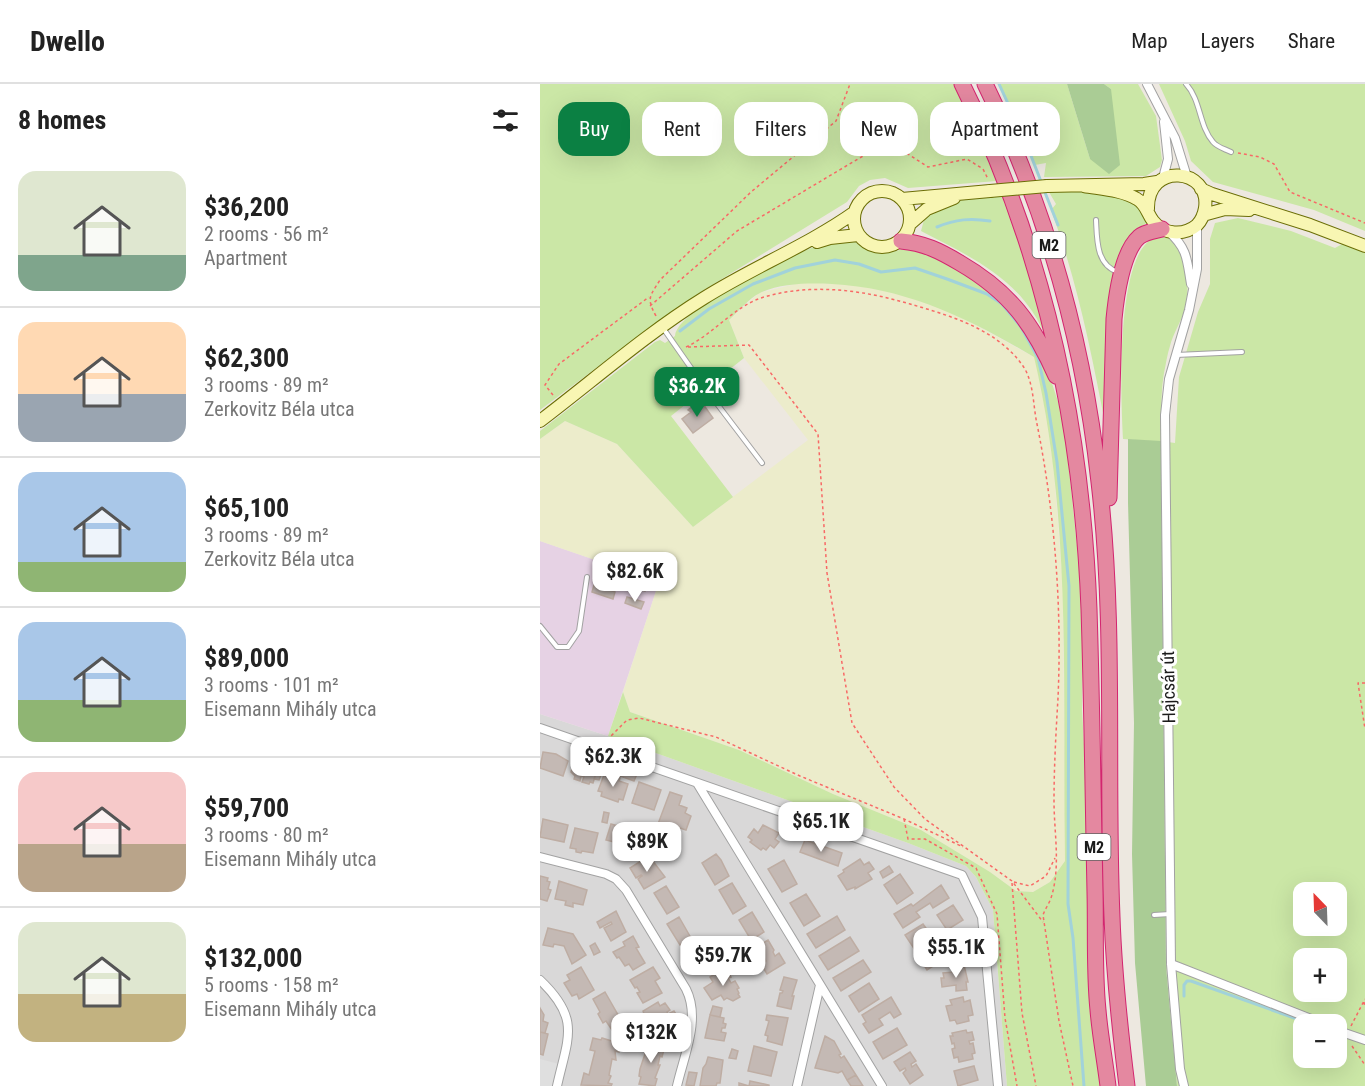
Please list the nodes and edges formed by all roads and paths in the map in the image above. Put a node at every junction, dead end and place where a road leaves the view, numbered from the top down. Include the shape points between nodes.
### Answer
1 (850, 84) edge
2 (962, 84) edge
3 (985, 84) edge
4 (1147, 84) edge
5 (1186, 84) edge
6 (1163, 113) junction
7 (1231, 152) joint
8 (1186, 177) junction
9 (1160, 180) junction
10 (989, 185) junction
11 (1084, 186) junction
12 (1201, 189) junction
13 (963, 194) junction
14 (902, 199) junction
15 (1148, 210) junction
16 (855, 212) junction
17 (1274, 213) junction
18 (1096, 220) dead end
19 (1200, 220) junction
20 (911, 223) junction
21 (1365, 223) edge
22 (1166, 231) junction
23 (858, 235) junction
24 (901, 241) junction
25 (1365, 246) edge
26 (795, 249) junction
27 (1121, 273) junction
28 (1192, 291) junction
29 (649, 297) junction
30 (650, 306) junction
31 (663, 327) junction
32 (1242, 352) dead end
33 (1175, 355) junction
34 (545, 385) junction
35 (540, 388) edge
36 (1067, 402) junction
37 (561, 406) junction
38 (540, 422) edge
39 (762, 463) dead end
40 (1106, 552) junction
41 (587, 577) dead end
42 (540, 626) edge
43 (1365, 683) edge
44 (540, 729) edge
45 (1365, 729) edge
46 (596, 748) junction
47 (696, 782) junction
48 (904, 819) junction
49 (908, 839) dead end
50 (967, 849) junction
51 (540, 857) edge
52 (1056, 857) junction
53 (1012, 881) junction
54 (1171, 914) junction
55 (1154, 915) dead end
56 (1044, 923) junction
57 (1171, 964) junction
58 (540, 980) edge
59 (820, 985) junction
60 (1364, 1000) edge
61 (1365, 1008) edge
62 (1298, 1014) edge
63 (1347, 1034) junction
64 (1365, 1040) edge
65 (1365, 1065) edge
66 (557, 1086) edge
67 (677, 1086) edge
68 (796, 1086) edge
69 (882, 1086) edge
70 (998, 1086) edge
71 (1036, 1086) edge
72 (1073, 1086) edge
73 (1108, 1086) edge
74 (1127, 1086) edge
75 (1184, 1086) edge

1 - 29 path via 836,121 751,192 660,280
2 - 36 highway, M2 via 995,156 1031,255
3 - 40 highway, M2 via 1014,147 1063,291 1091,423
4 - 6 street
5 - 7 lane via 1214,143
6 - 8 street
6 - 9 street via 1168,159
7 - 21 path via 1267,160 1274,164 1290,192
8 - 9 street via 1175,175
8 - 12 street
9 - 11 street
9 - 15 street via 1150,190
10 - 11 street, bridge
10 - 13 street
10 - 30 path via 983,169 967,159 928,166 908,154 868,153 737,231
11 - 15 street via 1132,196
12 - 17 street
12 - 19 street via 1205,206
13 - 14 street
13 - 20 street via 927,209
14 - 16 street via 889,192 874,192 862,200
14 - 20 street
15 - 22 street via 1155,224
16 - 23 street
16 - 26 street
17 - 19 street via 1225,209
17 - 25 street
18 - 27 lane via 1102,259 1109,269
19 - 22 street via 1189,230
19 - 28 street, Hajcsár út
20 - 24 street
22 - 27 highway via 1152,231 1139,237
22 - 28 street, Hajcsár út via 1186,254
23 - 24 street via 873,247 883,248
23 - 26 street via 830,238
24 - 36 highway via 919,243 943,253 1008,297 1040,341
26 - 31 street via 703,298
27 - 40 highway via 1113,319
28 - 33 street, Hajcsár út
29 - 30 path
29 - 34 path via 559,364
30 - 31 path
31 - 37 street
31 - 39 lane
32 - 33 lane
33 - 54 street, Hajcsár út via 1164,432
34 - 35 path
34 - 37 path
36 - 73 highway, M2 via 1080,491 1089,607 1098,1008
37 - 38 street
40 - 74 highway, M2 via 1112,918
41 - 42 lane via 579,631 568,646 557,647
43 - 45 path via 1358,683
44 - 46 street
46 - 47 street
46 - 48 path via 627,720 639,718 716,737
47 - 59 street
47 - 70 street via 962,874 982,917
48 - 49 path
48 - 50 path
50 - 52 path via 925,819 894,787 852,723 826,573 818,434 749,345 687,347 749,302 793,290 841,289 897,300 979,329 996,339 1024,368 1041,441 1057,585 1060,637 1054,801
50 - 53 path
51 - 67 street via 596,870 616,879 687,989 693,1020
52 - 53 path via 1046,876 1030,886
52 - 56 path via 1056,877
53 - 56 path
53 - 71 path via 1022,1012
54 - 55 lane
54 - 57 street, Hajcsár út
56 - 72 path
57 - 62 street
57 - 75 street, Hajcsár út
58 - 66 street via 553,992 568,1021
59 - 68 street
59 - 69 street
60 - 61 path
60 - 63 path
63 - 64 street
63 - 65 path

